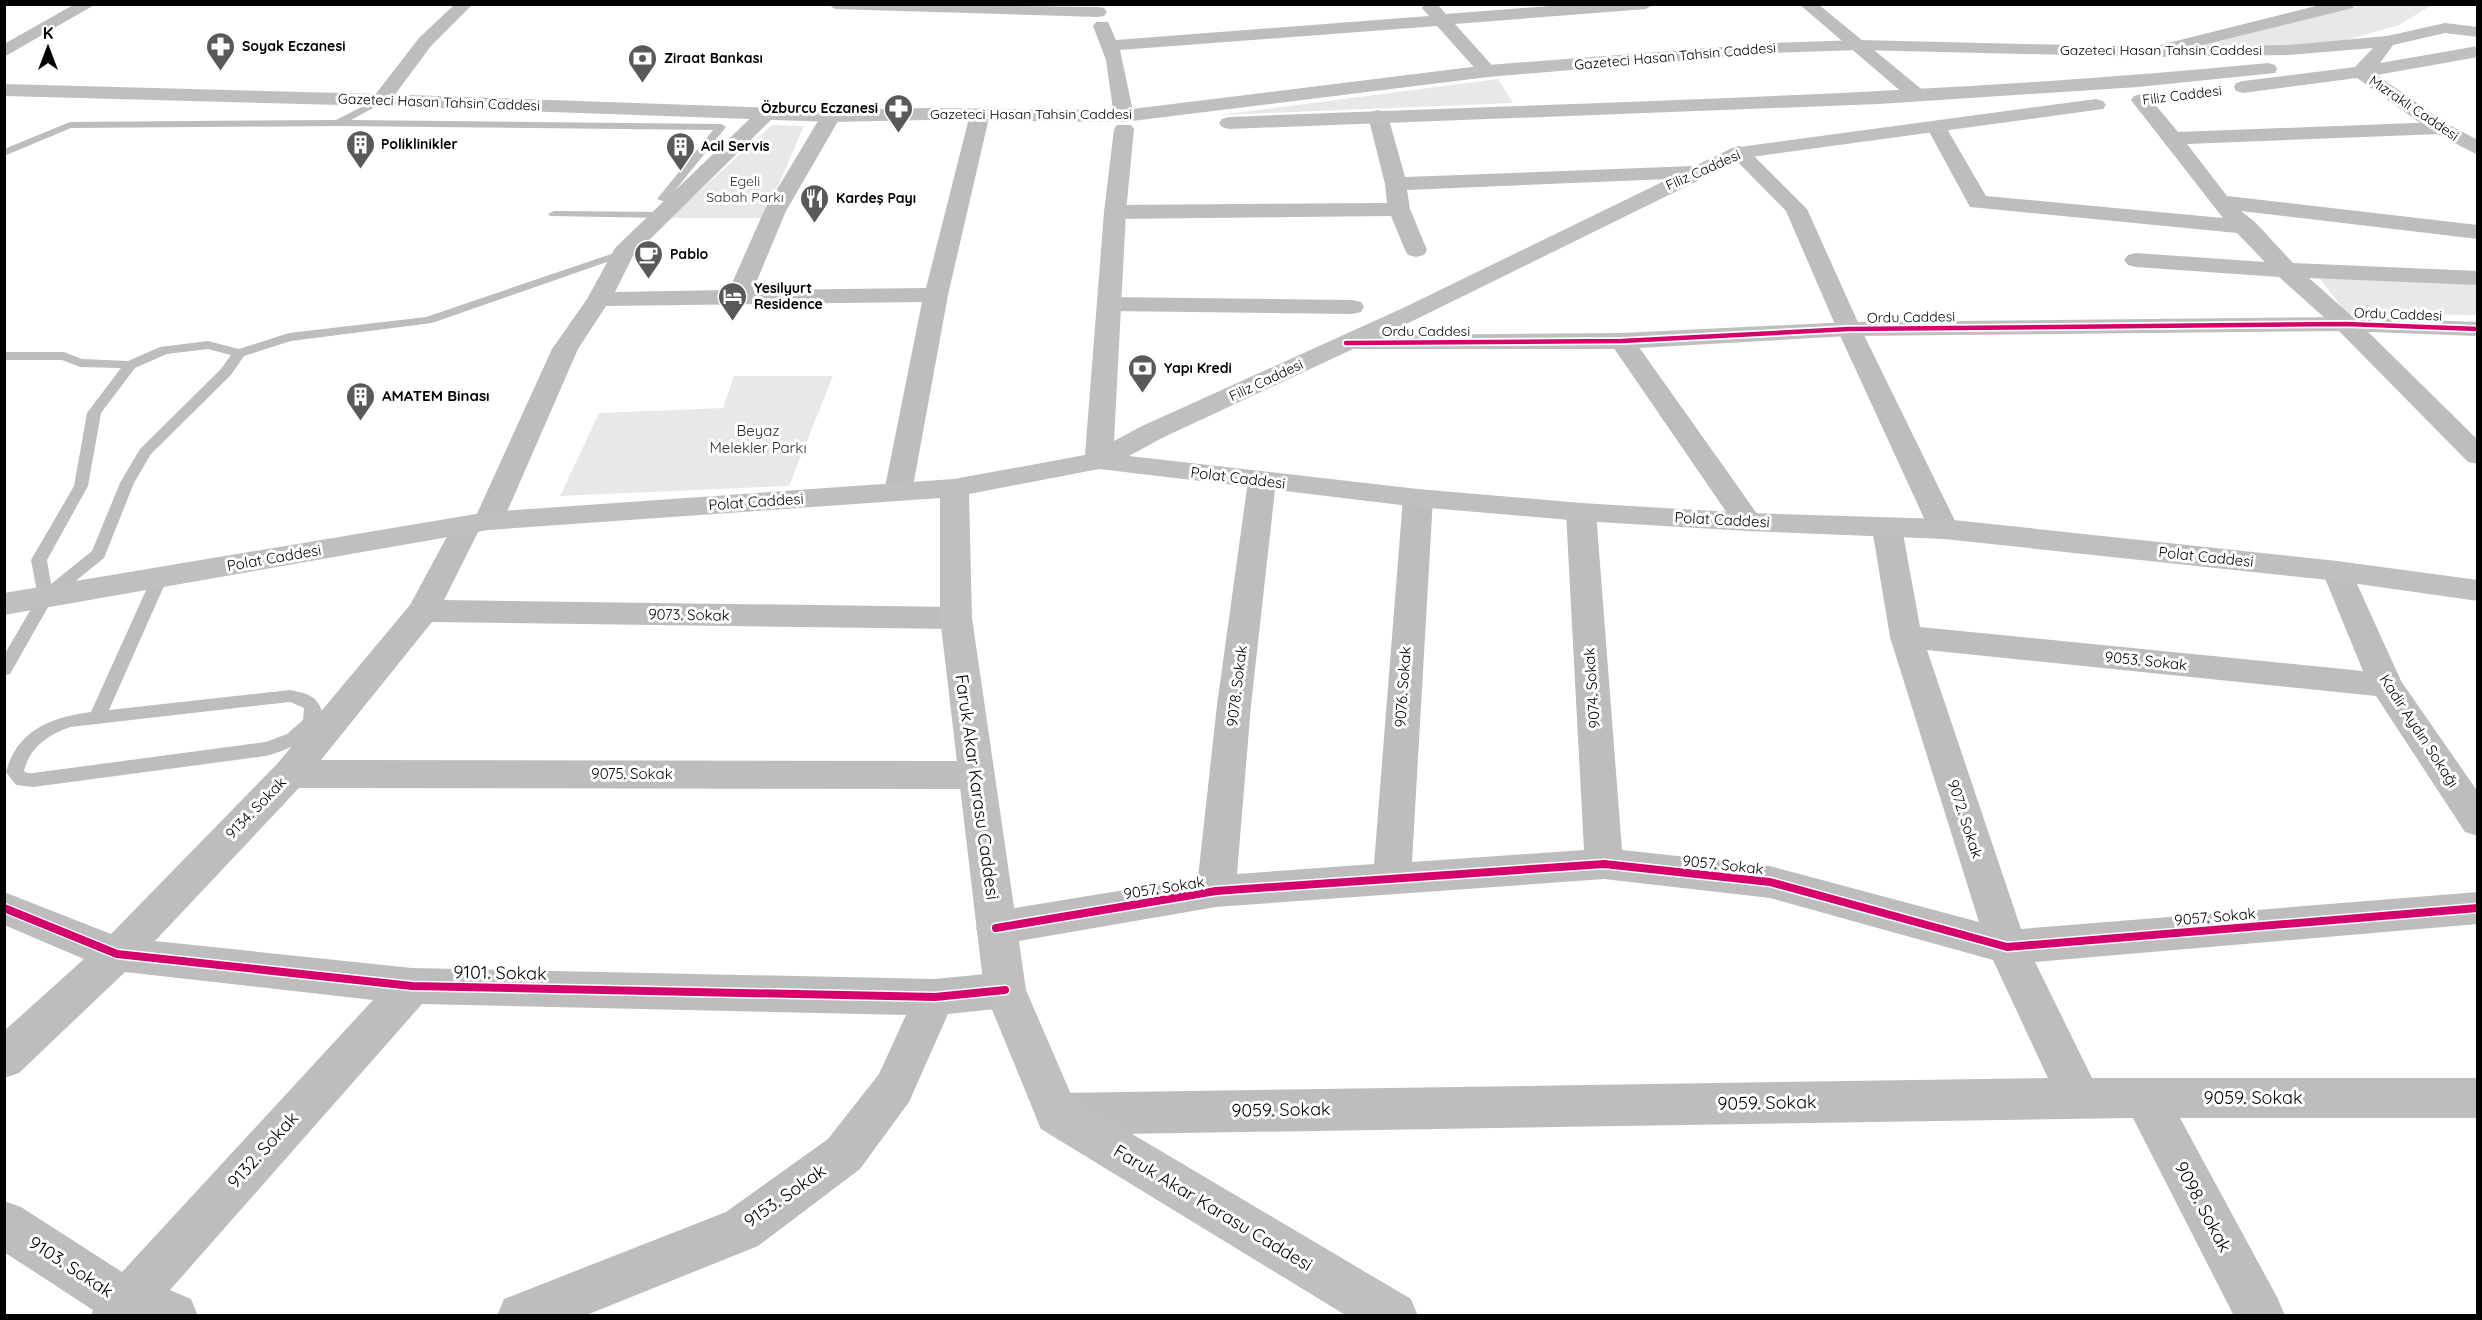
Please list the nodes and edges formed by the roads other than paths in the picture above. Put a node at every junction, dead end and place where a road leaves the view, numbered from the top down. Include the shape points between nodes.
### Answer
1 (88, 4) edge
2 (465, 4) edge
3 (835, 4) edge
4 (1427, 4) edge
5 (1646, 4) edge
6 (1807, 4) edge
7 (2347, 4) edge
8 (1097, 8) edge
9 (2457, 13) dead end
10 (1443, 20) junction
11 (2439, 30) junction
12 (2478, 32) edge
13 (1859, 45) junction
14 (1109, 46) junction
15 (2382, 49) junction
16 (2478, 50) edge
17 (4, 52) edge
18 (2154, 52) junction
19 (1488, 71) junction
20 (2361, 72) junction
21 (4, 90) edge
22 (1918, 96) junction
23 (381, 100) junction
24 (2141, 100) junction
25 (767, 113) junction
26 (831, 116) junction
27 (874, 116) junction
28 (1378, 116) junction
29 (978, 122) junction
30 (1124, 122) junction
31 (340, 123) junction
32 (381, 123) junction
33 (1936, 126) junction
34 (2440, 128) junction
35 (2173, 138) junction
36 (2478, 149) edge
37 (1739, 152) junction
38 (4, 153) edge
39 (1693, 172) junction
40 (1396, 184) junction
41 (2220, 202) junction
42 (671, 209) junction
43 (1399, 209) junction
44 (1115, 212) junction
45 (554, 214) dead end
46 (2247, 227) junction
47 (2478, 232) edge
48 (1416, 250) dead end
49 (623, 253) junction
50 (2136, 260) dead end
51 (2286, 270) junction
52 (2478, 278) edge
53 (936, 295) junction
54 (738, 296) junction
55 (599, 299) junction
56 (1110, 304) junction
57 (1352, 307) dead end
58 (2346, 324) junction
59 (1849, 329) junction
60 (2478, 329) edge
61 (1622, 341) junction
62 (1346, 343) junction
63 (239, 353) junction
64 (4, 356) edge
65 (130, 365) junction
66 (2447, 427) junction
67 (2478, 428) edge
68 (1152, 432) junction
69 (2478, 456) edge
70 (1099, 461) junction
71 (1187, 471) junction
72 (1262, 481) junction
73 (954, 488) junction
74 (898, 492) junction
75 (1418, 498) junction
76 (1581, 512) junction
77 (1748, 522) junction
78 (478, 523) junction
79 (1887, 528) junction
80 (1944, 529) junction
81 (2337, 571) junction
82 (160, 577) junction
83 (2478, 591) edge
84 (46, 597) junction
85 (4, 604) edge
86 (423, 611) junction
87 (956, 618) junction
88 (1906, 637) junction
89 (4, 670) edge
90 (2386, 685) junction
91 (97, 719) junction
92 (290, 774) junction
93 (975, 775) junction
94 (2478, 822) edge
95 (1604, 864) junction
96 (1392, 877) junction
97 (1216, 891) junction
98 (4, 908) edge
99 (2478, 908) edge
100 (996, 928) junction
101 (2007, 947) junction
102 (117, 954) junction
103 (412, 986) junction
104 (1005, 990) junction
105 (934, 997) junction
106 (4, 1059) edge
107 (2080, 1098) junction
108 (2145, 1098) junction
109 (2478, 1098) edge
110 (1057, 1114) junction
111 (4, 1224) edge
112 (120, 1309) edge
113 (174, 1316) edge
114 (521, 1316) edge
115 (1394, 1316) edge
116 (2261, 1316) edge

1 - 17 street
2 - 23 street via 425,42
3 - 8 street
4 - 10 street
5 - 10 street
6 - 13 street
7 - 18 street
8 - 14 street
9 - 11 main road
10 - 14 street
10 - 19 street
11 - 12 main road, Gazeteci Hasan Tahsin Caddesi
11 - 15 main road, Gazeteci Hasan Tahsin Caddesi
11 - 16 main road via 2435,35 2440,39
13 - 18 main road, Gazeteci Hasan Tahsin Caddesi
13 - 19 main road, Gazeteci Hasan Tahsin Caddesi
13 - 22 street
14 - 30 street via 1115,60
15 - 16 main road, Gazeteci Hasan Tahsin Caddesi
15 - 18 main road, Gazeteci Hasan Tahsin Caddesi
15 - 20 main road
15 - 22 main road, Gazeteci Hasan Tahsin Caddesi via 2137,83
16 - 20 main road, Mızraklı Caddesi
19 - 30 main road, Gazeteci Hasan Tahsin Caddesi
20 - 24 main road, Filiz Caddesi
20 - 34 main road, Mızraklı Caddesi
21 - 23 main road, Gazeteci Hasan Tahsin Caddesi
22 - 28 main road, Gazeteci Hasan Tahsin Caddesi
23 - 25 main road, Gazeteci Hasan Tahsin Caddesi via 696,116
23 - 31 lane
23 - 32 lane
24 - 33 main road, Filiz Caddesi
24 - 35 street
25 - 26 main road, Gazeteci Hasan Tahsin Caddesi
25 - 42 street, 9134. Sokak
26 - 27 main road, Gazeteci Hasan Tahsin Caddesi
26 - 54 street via 775,211
27 - 29 main road, Gazeteci Hasan Tahsin Caddesi via 925,122
27 - 30 main road, Gazeteci Hasan Tahsin Caddesi via 928,114
28 - 30 main road, Gazeteci Hasan Tahsin Caddesi
28 - 40 street
29 - 30 main road, Gazeteci Hasan Tahsin Caddesi
29 - 53 street
30 - 44 main road
31 - 32 lane
31 - 38 lane via 70,125
32 - 42 lane via 721,128 662,199
33 - 37 main road, Filiz Caddesi
33 - 46 street via 1978,202
34 - 35 street
34 - 36 main road, Mızraklı Caddesi
35 - 41 street
37 - 39 main road, Filiz Caddesi
37 - 59 street via 1797,209
39 - 40 street
39 - 62 main road, Filiz Caddesi
40 - 43 street
41 - 46 street
41 - 47 street
42 - 45 lane
42 - 49 street, 9134. Sokak
43 - 44 street
43 - 48 street
44 - 56 main road
46 - 51 street
49 - 55 street, 9134. Sokak
49 - 63 lane via 428,320 289,337
50 - 51 street
51 - 52 street
51 - 58 street
53 - 54 street
53 - 74 street
54 - 55 street
55 - 78 street, 9134. Sokak via 566,349
56 - 57 street
56 - 70 main road
58 - 59 main road, Ordu Caddesi
58 - 60 main road, Ordu Caddesi
58 - 66 street
59 - 61 main road, Ordu Caddesi
59 - 80 street
61 - 62 main road, Ordu Caddesi
61 - 77 street
62 - 68 main road, Filiz Caddesi
63 - 65 lane via 208,345 164,350
63 - 84 lane via 226,372 145,452 99,554
64 - 65 lane via 64,356 80,363
65 - 84 lane via 94,413 81,486 39,560
66 - 67 street
66 - 69 street
68 - 70 main road, Filiz Caddesi
68 - 71 main road via 1141,450 1157,461
70 - 71 main road, Polat Caddesi
70 - 73 main road, Polat Caddesi
71 - 72 main road, Polat Caddesi
72 - 75 main road, Polat Caddesi
72 - 97 street, 9078. Sokak
73 - 74 main road, Polat Caddesi
73 - 87 main road, Faruk Akar Karasu Caddesi
74 - 78 main road, Polat Caddesi
75 - 76 main road, Polat Caddesi
75 - 96 street, 9076. Sokak
76 - 77 main road, Polat Caddesi
76 - 95 street, 9074. Sokak
77 - 79 main road, Polat Caddesi
78 - 82 main road, Polat Caddesi
78 - 86 street, 9134. Sokak
79 - 80 main road, Polat Caddesi
79 - 88 street, 9072. Sokak
80 - 81 main road, Polat Caddesi
81 - 83 main road, Polat Caddesi
81 - 90 street, Kadir Aydın Sokağı
82 - 84 main road, Polat Caddesi
82 - 91 lane
84 - 85 main road, Polat Caddesi
84 - 89 lane
86 - 87 street, 9073. Sokak
86 - 92 street, 9134. Sokak
87 - 93 main road, Faruk Akar Karasu Caddesi
88 - 90 street, 9053. Sokak
88 - 101 street, 9072. Sokak
90 - 94 street, Kadir Aydın Sokağı
91 - 91 lane via 290,696 302,697 314,708 308,725 297,735 266,749 33,780 22,780 15,772 24,748 45,729 70,721
92 - 93 street, 9075. Sokak
92 - 102 street, 9134. Sokak
93 - 100 main road, Faruk Akar Karasu Caddesi
95 - 96 street, 9057. Sokak
95 - 101 street, 9057. Sokak via 1770,882
96 - 97 street, 9057. Sokak
97 - 100 street, 9057. Sokak
98 - 102 street, 9101. Sokak
99 - 101 street, 9057. Sokak
100 - 104 main road, Faruk Akar Karasu Caddesi
101 - 107 street, 9072. Sokak
102 - 103 street, 9101. Sokak
102 - 106 street, 9134. Sokak
103 - 105 street, 9101. Sokak
103 - 112 street, 9132. Sokak
104 - 105 street, 9101. Sokak
104 - 110 main road, Faruk Akar Karasu Caddesi
105 - 114 street, 9153. Sokak via 894,1088 844,1154 741,1228
107 - 108 street, 9059. Sokak
107 - 110 street, 9059. Sokak
108 - 109 street, 9059. Sokak
108 - 116 street, 9098. Sokak
110 - 115 main road, Faruk Akar Karasu Caddesi
111 - 112 street, 9103. Sokak
112 - 113 street, 9103. Sokak

